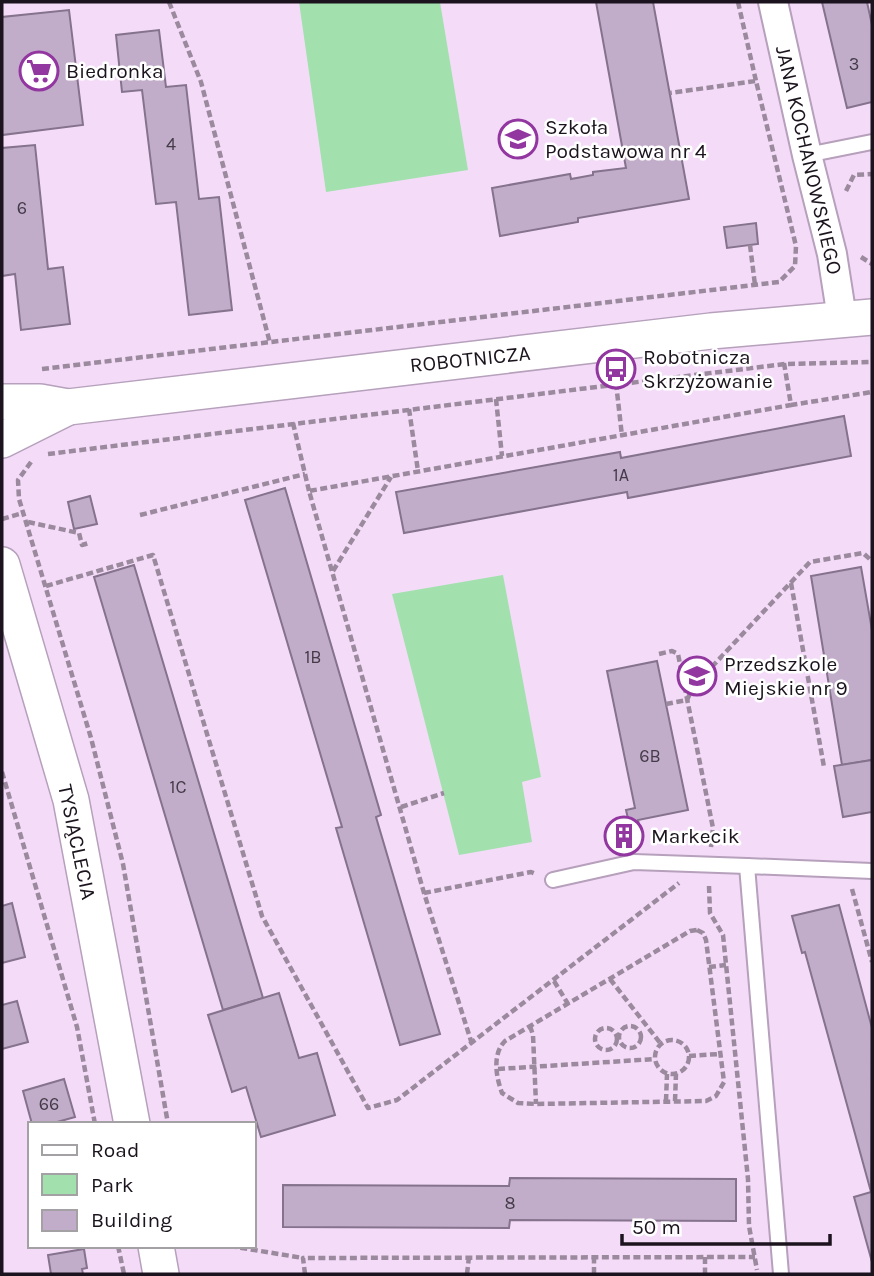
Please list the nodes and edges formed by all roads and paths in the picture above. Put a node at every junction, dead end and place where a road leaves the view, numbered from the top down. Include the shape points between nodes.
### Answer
1 (169, 2) edge
2 (738, 2) edge
3 (773, 2) edge
4 (756, 81) junction
5 (670, 93) dead end
6 (872, 142) edge
7 (807, 155) junction
8 (872, 174) edge
9 (854, 175) dead end
10 (750, 245) dead end
11 (755, 285) junction
12 (857, 318) edge
13 (271, 343) junction
14 (872, 362) edge
15 (785, 364) junction
16 (36, 370) dead end
17 (616, 383) junction
18 (872, 392) edge
19 (496, 399) junction
20 (2, 402) edge
21 (791, 405) junction
22 (68, 407) junction
23 (409, 409) junction
24 (293, 423) junction
25 (622, 436) junction
26 (2, 440) edge
27 (49, 454) dead end
28 (502, 456) junction
29 (418, 471) junction
30 (305, 474) junction
31 (391, 476) junction
32 (309, 491) junction
33 (23, 513) dead end
34 (140, 515) dead end
35 (2, 519) edge
36 (27, 522) dead end
37 (89, 543) dead end
38 (872, 561) edge
39 (2, 565) edge
40 (333, 572) junction
41 (791, 582) junction
42 (46, 586) dead end
43 (659, 654) dead end
44 (687, 700) junction
45 (666, 704) dead end
46 (824, 767) dead end
47 (2, 772) edge
48 (444, 793) dead end
49 (401, 807) junction
50 (713, 828) dead end
51 (747, 866) junction
52 (847, 870) junction
53 (872, 871) edge
54 (553, 880) joint
55 (681, 882) dead end
56 (709, 883) dead end
57 (424, 893) junction
58 (872, 962) edge
59 (726, 965) junction
60 (709, 967) junction
61 (610, 979) junction
62 (554, 981) junction
63 (568, 1004) junction
64 (530, 1026) junction
65 (646, 1026) junction
66 (639, 1031) junction
67 (618, 1038) junction
68 (472, 1044) junction
69 (661, 1044) junction
70 (719, 1054) junction
71 (689, 1056) junction
72 (655, 1059) junction
73 (534, 1067) junction
74 (498, 1069) junction
75 (667, 1074) junction
76 (676, 1074) junction
77 (666, 1101) junction
78 (675, 1101) junction
79 (536, 1104) junction
80 (95, 1122) edge
81 (132, 1122) edge
82 (118, 1248) edge
83 (156, 1248) edge
84 (242, 1248) edge
85 (755, 1256) junction
86 (469, 1257) junction
87 (594, 1257) junction
88 (705, 1257) junction
89 (303, 1258) junction
90 (124, 1274) edge
91 (161, 1274) edge
92 (305, 1274) edge
93 (467, 1274) edge
94 (594, 1274) edge
95 (705, 1274) edge
96 (758, 1274) edge
97 (781, 1274) edge

1 - 13 path via 201,82
2 - 4 path
3 - 7 street, JANA KOCHANOWSKIEGO
4 - 5 path
4 - 11 path via 796,258 791,272 779,282
6 - 7 lane
7 - 12 street, JANA KOCHANOWSKIEGO via 832,254
8 - 9 path
10 - 11 path
11 - 13 path
12 - 22 street, ROBOTNICZA
13 - 16 path
14 - 15 path
15 - 17 path
15 - 21 path
17 - 19 path
17 - 25 path
18 - 21 path
19 - 23 path
19 - 28 path
20 - 22 street, ROBOTNICZA
21 - 25 path
22 - 26 street, ROBOTNICZA
23 - 24 path
23 - 29 path
24 - 27 path
24 - 30 path
25 - 28 path
28 - 29 path
29 - 31 path
30 - 32 path
30 - 34 path
31 - 32 path
31 - 40 path
32 - 40 path
33 - 35 path
36 - 37 path via 79,533 82,545
38 - 41 path via 863,552 810,562
39 - 81 street, TYSIĄCLECIA via 71,800
40 - 49 path
41 - 44 path via 693,687
41 - 46 path
42 - 68 path via 153,555 262,916 368,1108 397,1100
43 - 44 path via 678,654
44 - 45 path
44 - 50 path
47 - 80 path via 78,1027
48 - 49 path
49 - 57 path
51 - 52 lane
51 - 54 lane via 634,862
51 - 97 lane
52 - 53 lane
52 - 58 path
54 - 57 path via 531,872
55 - 62 path
56 - 59 path via 710,913 723,935
57 - 68 path
59 - 60 path
59 - 85 path
60 - 61 path via 705,936 694,930
60 - 70 path
61 - 63 path
61 - 65 path
62 - 63 path
62 - 68 path
63 - 64 path
64 - 73 path
64 - 74 path via 499,1048
65 - 66 path
65 - 69 path
66 - 67 path via 626,1027
66 - 67 path via 641,1038 635,1047 625,1046
67 - 67 path via 606,1050 595,1038 604,1028
69 - 71 path via 670,1040 681,1043
69 - 72 path
70 - 71 path
70 - 78 path via 723,1082 716,1097
71 - 76 path via 686,1068
72 - 73 path
72 - 75 path
73 - 74 path
73 - 79 path
74 - 79 path via 505,1096 518,1103
75 - 76 path
75 - 77 path
76 - 78 path
77 - 78 path
77 - 79 path
82 - 90 path
83 - 91 street
84 - 89 path
85 - 88 path
85 - 96 path
86 - 87 path
86 - 89 path
86 - 93 path
87 - 88 path
87 - 94 path
88 - 95 path
89 - 92 path

